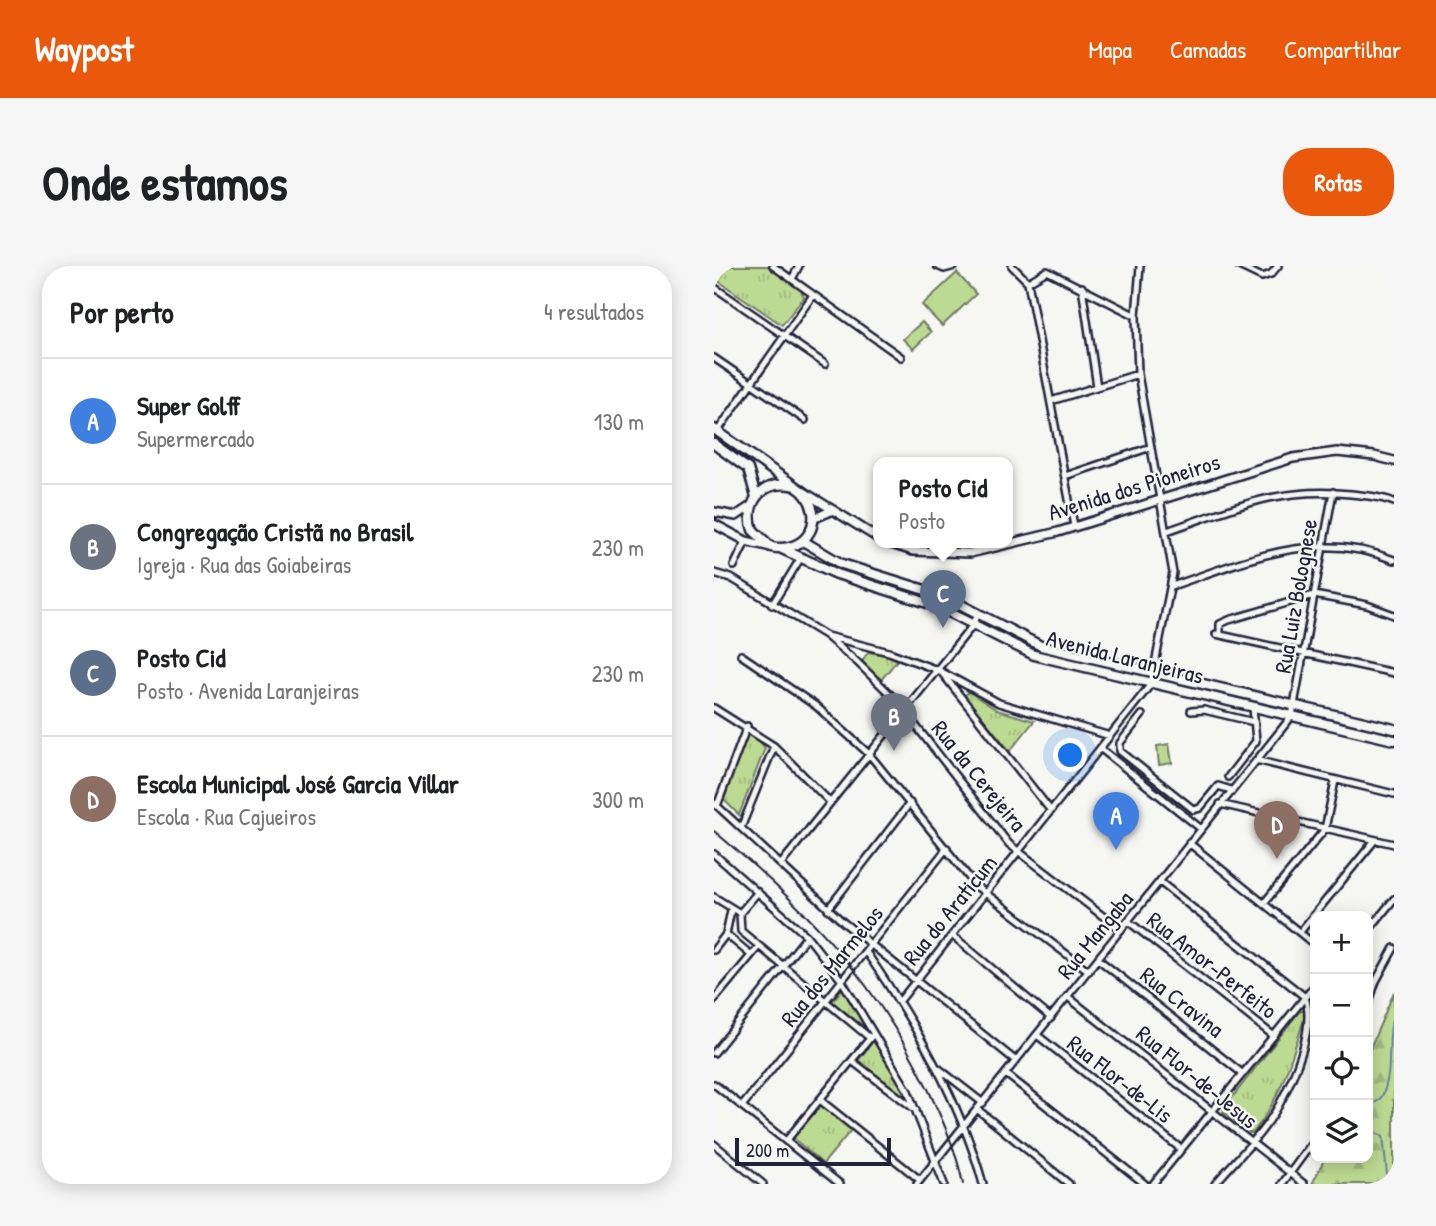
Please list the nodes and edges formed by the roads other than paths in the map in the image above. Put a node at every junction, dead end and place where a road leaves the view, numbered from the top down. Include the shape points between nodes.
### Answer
1 (773, 266) edge
2 (799, 266) edge
3 (937, 266) edge
4 (955, 266) edge
5 (1140, 266) edge
6 (1239, 266) edge
7 (1278, 266) edge
8 (1016, 267) edge
9 (792, 279) junction
10 (1028, 282) junction
11 (714, 287) edge
12 (1082, 287) junction
13 (813, 295) junction
14 (1136, 316) junction
15 (784, 336) junction
16 (901, 357) dead end
17 (714, 358) edge
18 (825, 364) dead end
19 (1138, 374) junction
20 (751, 384) junction
21 (1097, 387) junction
22 (1051, 401) junction
23 (805, 420) dead end
24 (716, 430) edge
25 (714, 444) edge
26 (1151, 447) junction
27 (1394, 461) edge
28 (1065, 475) junction
29 (798, 488) junction
30 (1333, 492) junction
31 (756, 497) junction
32 (1161, 499) junction
33 (1394, 502) edge
34 (751, 506) junction
35 (834, 510) junction
36 (714, 512) edge
37 (815, 518) junction
38 (714, 524) edge
39 (1074, 526) junction
40 (1167, 531) junction
41 (873, 535) edge
42 (746, 541) junction
43 (803, 541) junction
44 (1013, 542) edge
45 (1322, 546) junction
46 (775, 547) junction
47 (904, 548) edge
48 (989, 548) edge
49 (800, 559) junction
50 (1394, 560) edge
51 (734, 566) dead end
52 (714, 573) edge
53 (1172, 586) junction
54 (1314, 595) junction
55 (772, 605) junction
56 (978, 614) junction
57 (1394, 615) edge
58 (973, 625) junction
59 (825, 635) junction
60 (1303, 653) junction
61 (741, 655) dead end
62 (938, 670) junction
63 (1153, 673) junction
64 (1394, 673) edge
65 (1151, 684) junction
66 (1294, 706) junction
67 (1253, 707) junction
68 (714, 708) edge
69 (904, 711) junction
70 (1191, 711) dead end
71 (1142, 715) dead end
72 (1292, 716) junction
73 (1254, 722) junction
74 (747, 726) junction
75 (1394, 729) edge
76 (1110, 736) junction
77 (1394, 740) edge
78 (774, 747) junction
79 (1100, 748) junction
80 (869, 754) junction
81 (1256, 761) junction
82 (1228, 777) dead end
83 (1335, 781) junction
84 (1231, 790) junction
85 (1394, 794) edge
86 (830, 802) junction
87 (910, 803) junction
88 (1220, 804) junction
89 (716, 805) edge
90 (1051, 811) junction
91 (741, 828) junction
92 (1200, 828) junction
93 (1325, 829) junction
94 (1375, 840) junction
95 (1189, 843) junction
96 (1394, 844) edge
97 (947, 848) junction
98 (1019, 851) junction
99 (714, 854) edge
100 (781, 864) junction
101 (1160, 882) junction
102 (758, 892) junction
103 (987, 892) junction
104 (714, 897) edge
105 (1394, 899) edge
106 (1264, 903) junction
107 (828, 909) junction
108 (731, 910) junction
109 (740, 913) junction
110 (1128, 921) junction
111 (1373, 926) edge
112 (1121, 930) junction
113 (1300, 932) junction
114 (726, 934) junction
115 (952, 935) junction
116 (807, 936) junction
117 (1310, 941) edge
118 (872, 945) junction
119 (759, 946) junction
120 (1394, 948) edge
121 (714, 950) edge
122 (866, 952) junction
123 (751, 955) junction
124 (1098, 959) junction
125 (783, 966) junction
126 (1089, 971) junction
127 (917, 979) junction
128 (842, 981) junction
129 (1373, 990) edge
130 (1310, 991) edge
131 (1068, 997) junction
132 (1305, 997) junction
133 (714, 1000) edge
134 (826, 1002) junction
135 (899, 1002) junction
136 (1051, 1017) junction
137 (1037, 1035) junction
138 (1274, 1035) junction
139 (872, 1036) junction
140 (714, 1053) edge
141 (852, 1061) junction
142 (1016, 1061) junction
143 (936, 1066) junction
144 (1006, 1074) junction
145 (1243, 1074) junction
146 (714, 1084) edge
147 (820, 1100) junction
148 (983, 1103) junction
149 (743, 1105) junction
150 (977, 1109) junction
151 (916, 1111) junction
152 (1212, 1112) junction
153 (963, 1126) junction
154 (786, 1141) junction
155 (1250, 1143) junction
156 (714, 1144) edge
157 (1310, 1146) edge
158 (1181, 1149) junction
159 (935, 1160) junction
160 (1291, 1173) junction
161 (918, 1182) edge
162 (764, 1184) edge
163 (840, 1184) edge
164 (944, 1184) edge
165 (983, 1184) edge
166 (1069, 1184) edge
167 (1145, 1184) edge
168 (1153, 1184) edge
169 (1215, 1184) edge
170 (1282, 1184) edge
171 (1304, 1184) edge

1 - 9 street
2 - 9 street
3 - 4 street
5 - 14 street, Rua do Araticum
6 - 7 street via 1262,276
8 - 10 street
9 - 13 street
10 - 12 street via 1046,271
10 - 22 street
11 - 15 street
12 - 14 street
12 - 21 street
13 - 15 street
13 - 16 street
14 - 19 street, Rua do Araticum
15 - 18 street
15 - 20 street
17 - 20 street
19 - 21 street
19 - 26 street, Rua do Araticum
20 - 23 street
20 - 24 street
21 - 22 street
22 - 28 street
24 - 29 main road
25 - 31 main road via 748,469
26 - 28 street
26 - 32 street, Rua do Araticum
27 - 32 main road, Avenida dos Pioneiros via 1337,452 1293,458
28 - 39 street
29 - 31 main road via 778,484
29 - 35 main road
29 - 37 main road
30 - 33 street
30 - 40 street via 1280,494
30 - 45 street, Rua Luiz Bolognese
31 - 34 main road
32 - 39 main road, Avenida dos Pioneiros
32 - 40 street, Rua do Araticum
34 - 36 main road via 736,516
34 - 46 main road via 753,530
35 - 37 main road
35 - 41 main road
37 - 43 main road
38 - 42 main road, Avenida Laranjeiras
39 - 44 main road, Avenida dos Pioneiros
40 - 53 street, Rua do Araticum
42 - 46 main road, Avenida Laranjeiras
42 - 51 street
43 - 46 main road
43 - 56 main road, Avenida Laranjeiras via 842,565 944,596
45 - 50 street via 1370,550
45 - 53 street via 1269,553
45 - 54 street, Rua Luiz Bolognese
46 - 49 main road, Avenida Laranjeiras
47 - 48 main road, Avenida dos Pioneiros via 946,554
49 - 55 street
49 - 58 main road, Avenida Laranjeiras via 937,606
52 - 55 street, Rua da Cerejeira via 731,578
53 - 63 street, Rua do Araticum
54 - 57 street
54 - 60 street, Rua Luiz Bolognese
54 - 60 street via 1220,624 1218,635
55 - 59 street, Rua da Cerejeira
56 - 58 street
56 - 63 main road, Avenida Laranjeiras via 1041,646
58 - 62 street
58 - 65 main road, Avenida Laranjeiras via 1034,655
59 - 62 street
59 - 69 street, Rua da Cerejeira
60 - 64 street
60 - 66 street, Rua Luiz Bolognese
61 - 80 street via 816,706
62 - 69 street
62 - 76 street via 999,703
62 - 90 street
63 - 65 street, Rua do Araticum
63 - 66 main road, Avenida Laranjeiras
65 - 67 main road, Avenida Laranjeiras
65 - 76 street, Rua do Araticum
66 - 72 street, Rua Mangaba
66 - 75 main road, Avenida Laranjeiras
67 - 72 main road, Avenida Laranjeiras
67 - 73 street
68 - 74 street
69 - 80 street
69 - 98 street, Rua da Cerejeira
70 - 73 street
71 - 84 street via 1120,743 1120,751 1194,810 1218,786
72 - 77 main road, Avenida Laranjeiras
72 - 81 street, Rua Mangaba
73 - 82 street via 1256,741
74 - 78 street
74 - 89 street
76 - 79 street, Rua do Araticum
78 - 86 street
78 - 91 street
79 - 90 street, Rua do Araticum
79 - 92 street
80 - 86 street
80 - 87 street
81 - 83 street
81 - 84 street, Rua Mangaba
83 - 85 street
83 - 93 street
84 - 88 street, Rua Mangaba
86 - 100 street
87 - 97 street
87 - 107 street
88 - 92 street, Rua Mangaba
88 - 93 street
89 - 91 street
90 - 98 street, Rua do Araticum
91 - 100 street
92 - 95 street, Rua Mangaba
93 - 94 street
93 - 106 street
94 - 96 street
94 - 113 street
95 - 101 street, Rua Mangaba
95 - 106 street
97 - 103 street
97 - 118 street, Rua dos Marmelos
98 - 103 street, Rua do Araticum
98 - 112 street, Rua da Cerejeira
99 - 102 street
100 - 107 street
101 - 110 street, Rua Mangaba
101 - 132 street
102 - 109 street
102 - 116 street
103 - 115 street, Rua do Araticum
103 - 126 street
104 - 108 street
105 - 111 street
106 - 113 street
107 - 118 street
108 - 109 street
108 - 114 street
109 - 119 street via 741,931
110 - 112 street, Rua Mangaba
110 - 138 street, Rua Amor-Perfeito
112 - 124 street, Rua Mangaba
113 - 117 street
114 - 121 street
114 - 123 street
115 - 127 street, Rua do Araticum
115 - 136 street
116 - 125 street
116 - 128 street
118 - 122 street, Rua dos Marmelos
118 - 127 street
119 - 123 street
119 - 125 street
120 - 129 street
122 - 128 street, Rua dos Marmelos
122 - 135 street
123 - 133 street
124 - 126 street, Rua Mangaba
124 - 145 street, Rua Cravina
125 - 134 street
125 - 140 street
126 - 131 street, Rua Mangaba
127 - 135 street, Rua do Araticum
127 - 142 street
128 - 134 street, Rua dos Marmelos
128 - 139 street
130 - 132 street
131 - 136 street, Rua Mangaba
131 - 152 street, Rua Flor-de-Jesus
132 - 138 street
132 - 155 street via 1309,1014 1300,1054 1279,1106
134 - 139 street
134 - 149 street, Rua dos Marmelos
135 - 143 street
136 - 137 street, Rua Mangaba
137 - 142 street, Rua Mangaba
137 - 158 street, Rua Flor-de-Lis
138 - 145 street
139 - 141 street
139 - 151 street
141 - 147 street
141 - 151 street
142 - 144 street, Rua Mangaba
143 - 148 street
143 - 153 street
144 - 148 street, Rua Mangaba
144 - 167 street
145 - 152 street
146 - 149 street
147 - 154 street
147 - 161 street
148 - 150 street, Rua Mangaba
149 - 154 street
150 - 153 street, Rua Mangaba
150 - 166 street
151 - 159 street
152 - 155 street, Rua Flor-de-Jesus
152 - 158 street
153 - 159 street, Rua Mangaba
153 - 165 street
154 - 163 street
155 - 160 street, Rua Flor-de-Jesus
155 - 169 street
156 - 162 street
157 - 160 street
158 - 168 street
159 - 161 street, Rua Mangaba
159 - 164 street
160 - 170 street
160 - 171 street, Rua Flor-de-Jesus

